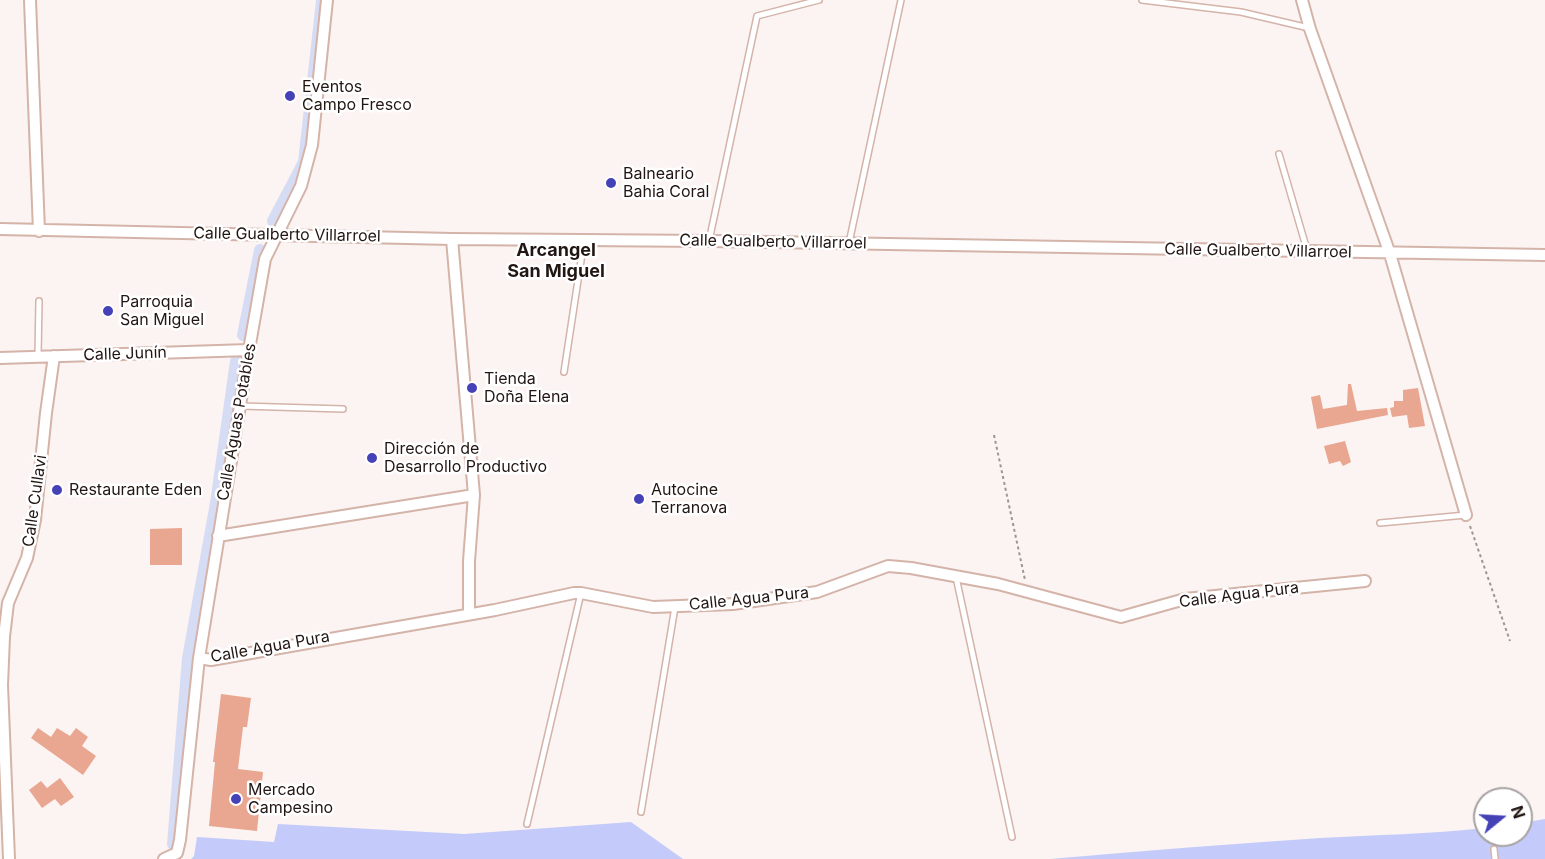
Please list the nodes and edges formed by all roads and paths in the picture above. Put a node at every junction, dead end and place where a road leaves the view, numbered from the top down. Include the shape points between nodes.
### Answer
1 (30, 0) edge
2 (327, 0) edge
3 (819, 0) edge
4 (901, 0) edge
5 (1142, 0) edge
6 (1302, 0) edge
7 (1310, 29) junction
8 (1279, 154) dead end
9 (0, 229) edge
10 (39, 231) junction
11 (277, 235) junction
12 (452, 239) junction
13 (584, 239) junction
14 (709, 240) junction
15 (849, 243) junction
16 (1307, 251) junction
17 (1390, 254) junction
18 (1545, 255) edge
19 (39, 301) dead end
20 (249, 350) junction
21 (38, 357) junction
22 (54, 357) junction
23 (0, 358) edge
24 (564, 372) dead end
25 (241, 406) junction
26 (343, 409) dead end
27 (994, 435) dead end
28 (474, 495) junction
29 (1466, 515) junction
30 (1380, 523) dead end
31 (218, 536) junction
32 (956, 575) junction
33 (1365, 581) dead end
34 (581, 592) junction
35 (1027, 592) junction
36 (675, 607) junction
37 (469, 613) junction
38 (1510, 641) dead end
39 (199, 658) junction
40 (641, 812) dead end
41 (527, 824) dead end
42 (1012, 837) dead end
43 (1494, 849) dead end
44 (178, 856) edge
45 (9, 859) edge
46 (164, 859) edge
47 (1495, 859) edge

1 - 10 street
2 - 11 street, Calle Aguas Potables via 312,145 301,186
3 - 14 lane via 757,16
4 - 15 lane
5 - 7 lane via 1241,12
6 - 7 street
7 - 17 street
8 - 16 lane
9 - 10 street, Calle Gualberto Villarroel
10 - 11 street, Calle Gualberto Villarroel
11 - 12 street, Calle Gualberto Villarroel
11 - 20 street, Calle Aguas Potables via 265,259
12 - 13 street, Calle Gualberto Villarroel
12 - 28 street
13 - 14 street, Calle Gualberto Villarroel
13 - 24 lane
14 - 15 street, Calle Gualberto Villarroel
15 - 16 street, Calle Gualberto Villarroel
16 - 17 street, Calle Gualberto Villarroel
17 - 18 street, Calle Gualberto Villarroel
17 - 29 street
19 - 21 lane
20 - 22 street, Calle Junín
20 - 25 street, Calle Aguas Potables
21 - 22 street, Calle Junín
21 - 23 street, Calle Junín
22 - 45 street, Calle Cullavi via 35,520 27,558 8,603 4,637 2,686
25 - 26 lane
25 - 31 street, Calle Aguas Potables
27 - 35 path
28 - 31 street
28 - 37 street
29 - 30 lane
29 - 38 path
31 - 39 street, Calle Aguas Potables
32 - 35 street, Calle Agua Pura
32 - 36 street, Calle Agua Pura via 888,566 817,592 733,604
32 - 42 lane
33 - 35 street, Calle Agua Pura via 1185,599 1121,617
34 - 36 street, Calle Agua Pura via 653,607
34 - 37 street, Calle Agua Pura
34 - 41 lane
36 - 40 lane
37 - 39 street, Calle Agua Pura via 211,660
39 - 44 street, Calle Aguas Potables
43 - 47 lane
44 - 46 street

